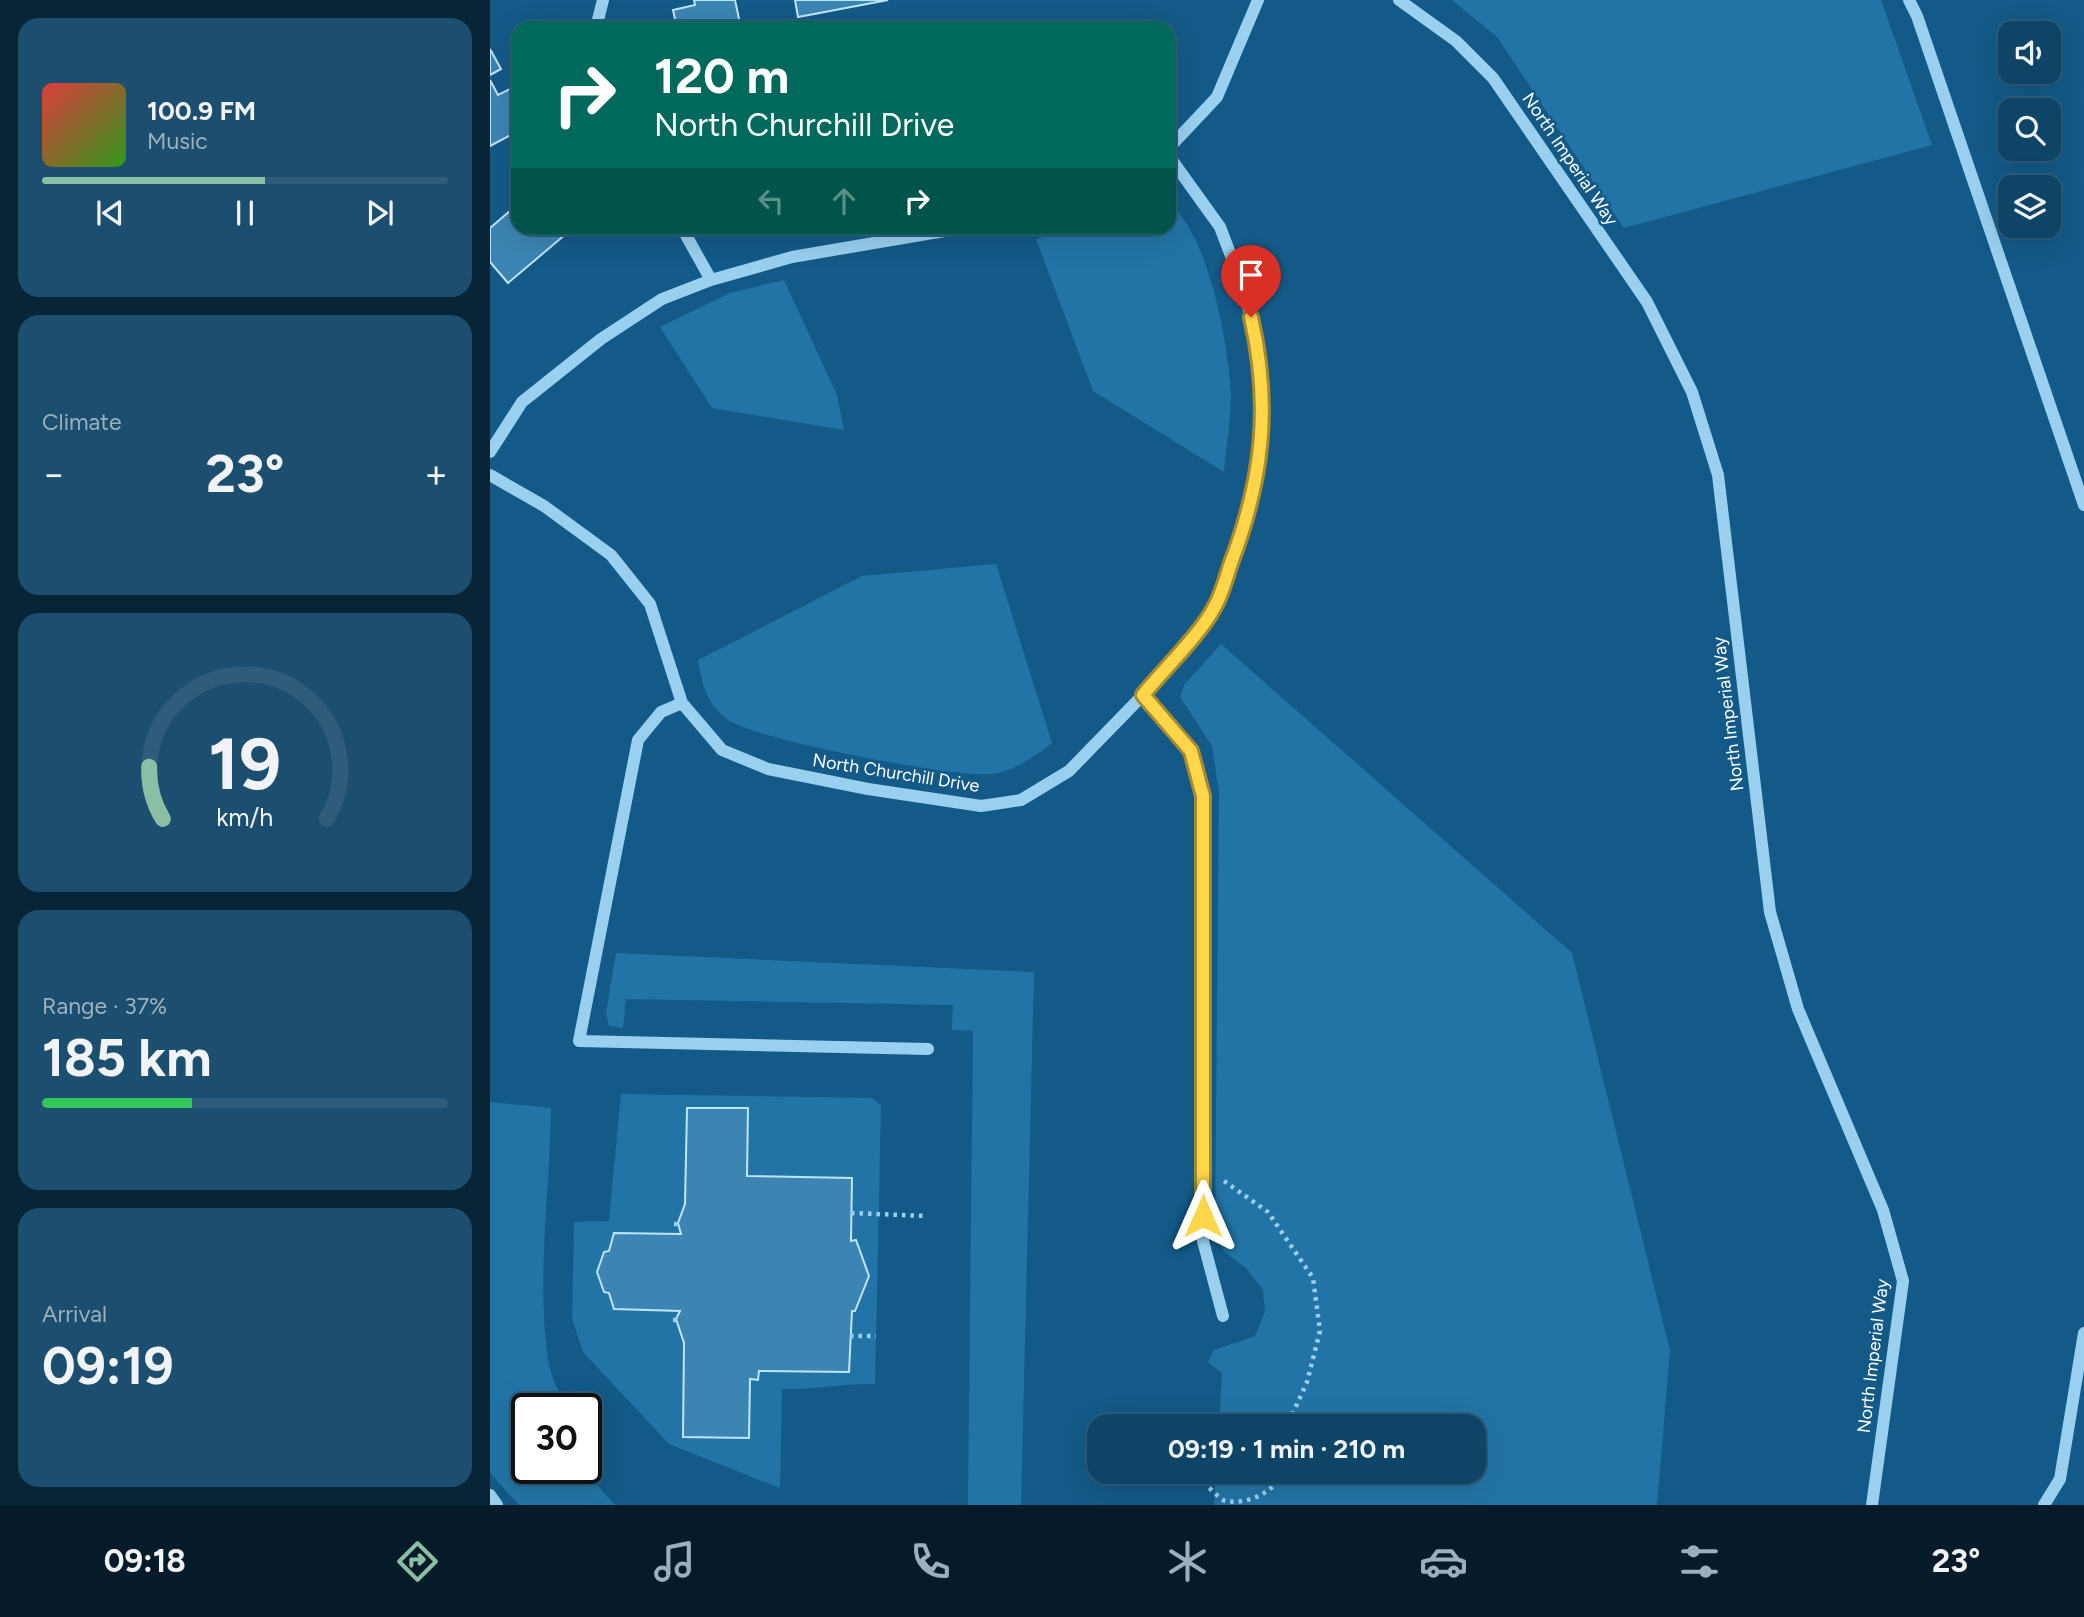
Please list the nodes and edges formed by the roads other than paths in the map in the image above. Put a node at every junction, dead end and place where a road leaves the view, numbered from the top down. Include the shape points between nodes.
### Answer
1 (1258, 0) edge
2 (1399, 0) edge
3 (1909, 0) edge
4 (601, 1) edge
5 (597, 21) edge
6 (1176, 141) edge
7 (1176, 166) edge
8 (686, 235) edge
9 (921, 235) edge
10 (710, 280) junction
11 (490, 452) edge
12 (490, 475) edge
13 (2084, 505) edge
14 (1143, 695) junction
15 (682, 703) junction
16 (928, 1049) dead end
17 (1223, 1316) dead end
18 (2084, 1332) edge
19 (490, 1495) edge
20 (497, 1505) edge
21 (1872, 1505) edge
22 (2044, 1505) edge

1 - 6 street via 1217,97
2 - 21 street, North Imperial Way via 1456,41 1493,78 1647,302 1692,392 1717,475 1770,912 1798,1009 1883,1210 1903,1281
3 - 13 street
4 - 5 street
7 - 14 street, North Churchill Drive via 1220,227 1244,290 1257,344 1260,459 1250,512 1214,608
8 - 10 street
9 - 10 street via 792,257
10 - 11 street via 662,299 601,339 522,402
12 - 15 street, North Churchill Drive via 544,506 611,555 650,604
14 - 15 street, North Churchill Drive via 1069,771 1021,800 981,806 768,769 722,750
14 - 17 street via 1191,751 1203,796 1203,1241
15 - 16 street via 661,712 638,740 579,1041
18 - 22 street via 2060,1479
19 - 20 street

